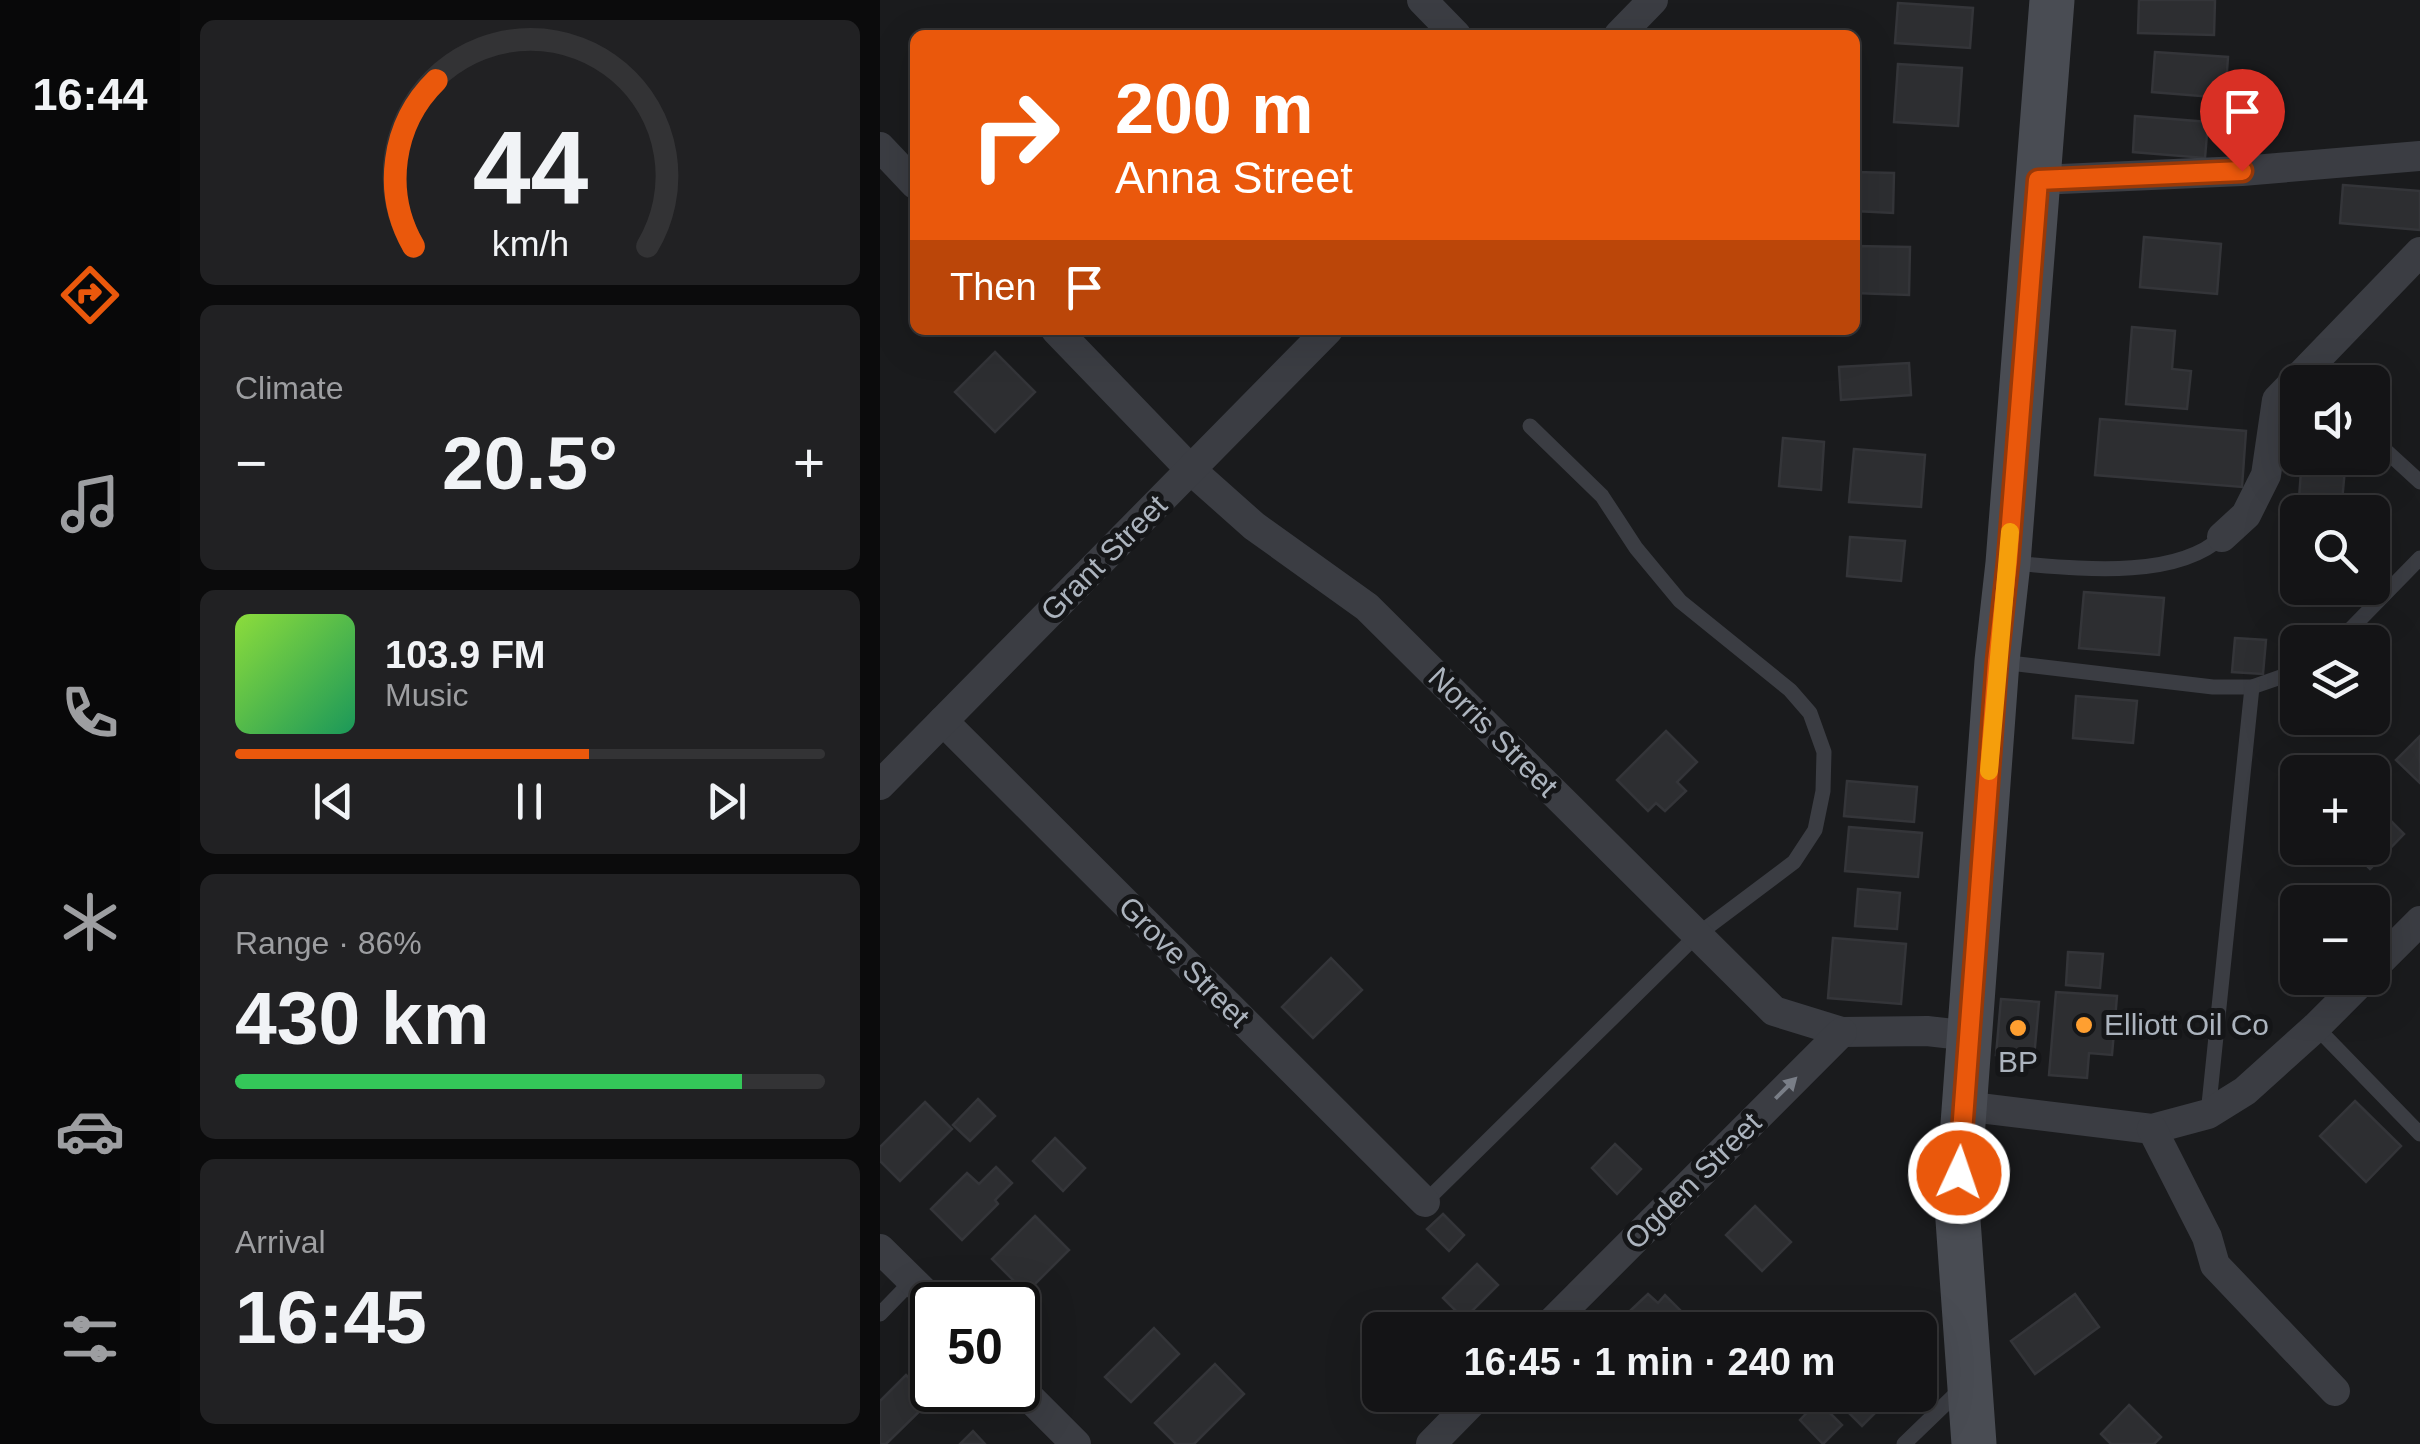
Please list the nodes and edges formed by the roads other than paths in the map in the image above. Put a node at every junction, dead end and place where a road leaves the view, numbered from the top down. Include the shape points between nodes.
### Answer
1 (1422, 0) edge
2 (1653, 0) edge
3 (2052, 0) edge
4 (1451, 30) edge
5 (1624, 30) edge
6 (881, 152) edge
7 (2420, 156) edge
8 (910, 179) edge
9 (2038, 180) junction
10 (2420, 252) edge
11 (1061, 335) edge
12 (1323, 335) edge
13 (2320, 365) edge
14 (2280, 398) edge
15 (1530, 426) dead end
16 (2390, 454) edge
17 (1191, 470) junction
18 (2420, 482) edge
19 (2222, 537) joint
20 (2420, 558) edge
21 (2008, 562) junction
22 (2355, 625) edge
23 (1997, 661) junction
24 (2280, 677) edge
25 (2252, 687) junction
26 (943, 721) junction
27 (880, 785) edge
28 (2420, 921) edge
29 (1697, 935) junction
30 (2390, 952) edge
31 (2347, 995) edge
32 (2316, 1027) junction
33 (1842, 1032) junction
34 (1970, 1036) junction
35 (1963, 1106) junction
36 (2208, 1114) junction
37 (2152, 1129) junction
38 (2420, 1134) edge
39 (1425, 1202) joint
40 (880, 1248) edge
41 (912, 1281) joint
42 (1562, 1312) edge
43 (880, 1314) edge
44 (1968, 1382) junction
45 (2335, 1391) dead end
46 (1040, 1408) edge
47 (1462, 1412) edge
48 (1076, 1444) edge
49 (1431, 1444) edge
50 (1904, 1444) edge
51 (1974, 1444) edge

1 - 4 street
2 - 5 street
3 - 9 main road
6 - 8 street
7 - 9 street
9 - 21 main road
10 - 13 street
11 - 17 street, Norris Street
12 - 17 street, Grant Street
14 - 19 street via 2266,475 2246,515
15 - 29 lane via 1602,496 1680,600 1810,712 1824,752 1816,830 1794,862
16 - 18 lane
17 - 26 street, Grant Street
17 - 29 street, Norris Street via 1254,526 1367,607
19 - 21 lane via 2206,552 2158,566
20 - 22 lane
21 - 23 main road
23 - 25 lane
23 - 34 main road
24 - 25 lane
25 - 36 lane
26 - 27 street, Grant Street
26 - 39 street, Grove Street
28 - 30 street
29 - 33 street, Norris Street via 1774,1011
29 - 39 lane
31 - 32 street
32 - 36 street via 2245,1091
32 - 38 lane
33 - 34 street, Norris Street
42 -> 33 street, Ogden Street
34 - 35 main road
35 - 37 street
35 - 44 main road via 1957,1206
36 - 37 street
37 - 45 street via 2215,1265
40 - 41 street
41 - 43 lane
44 - 50 lane
44 - 51 main road
46 - 48 street
47 - 49 street

